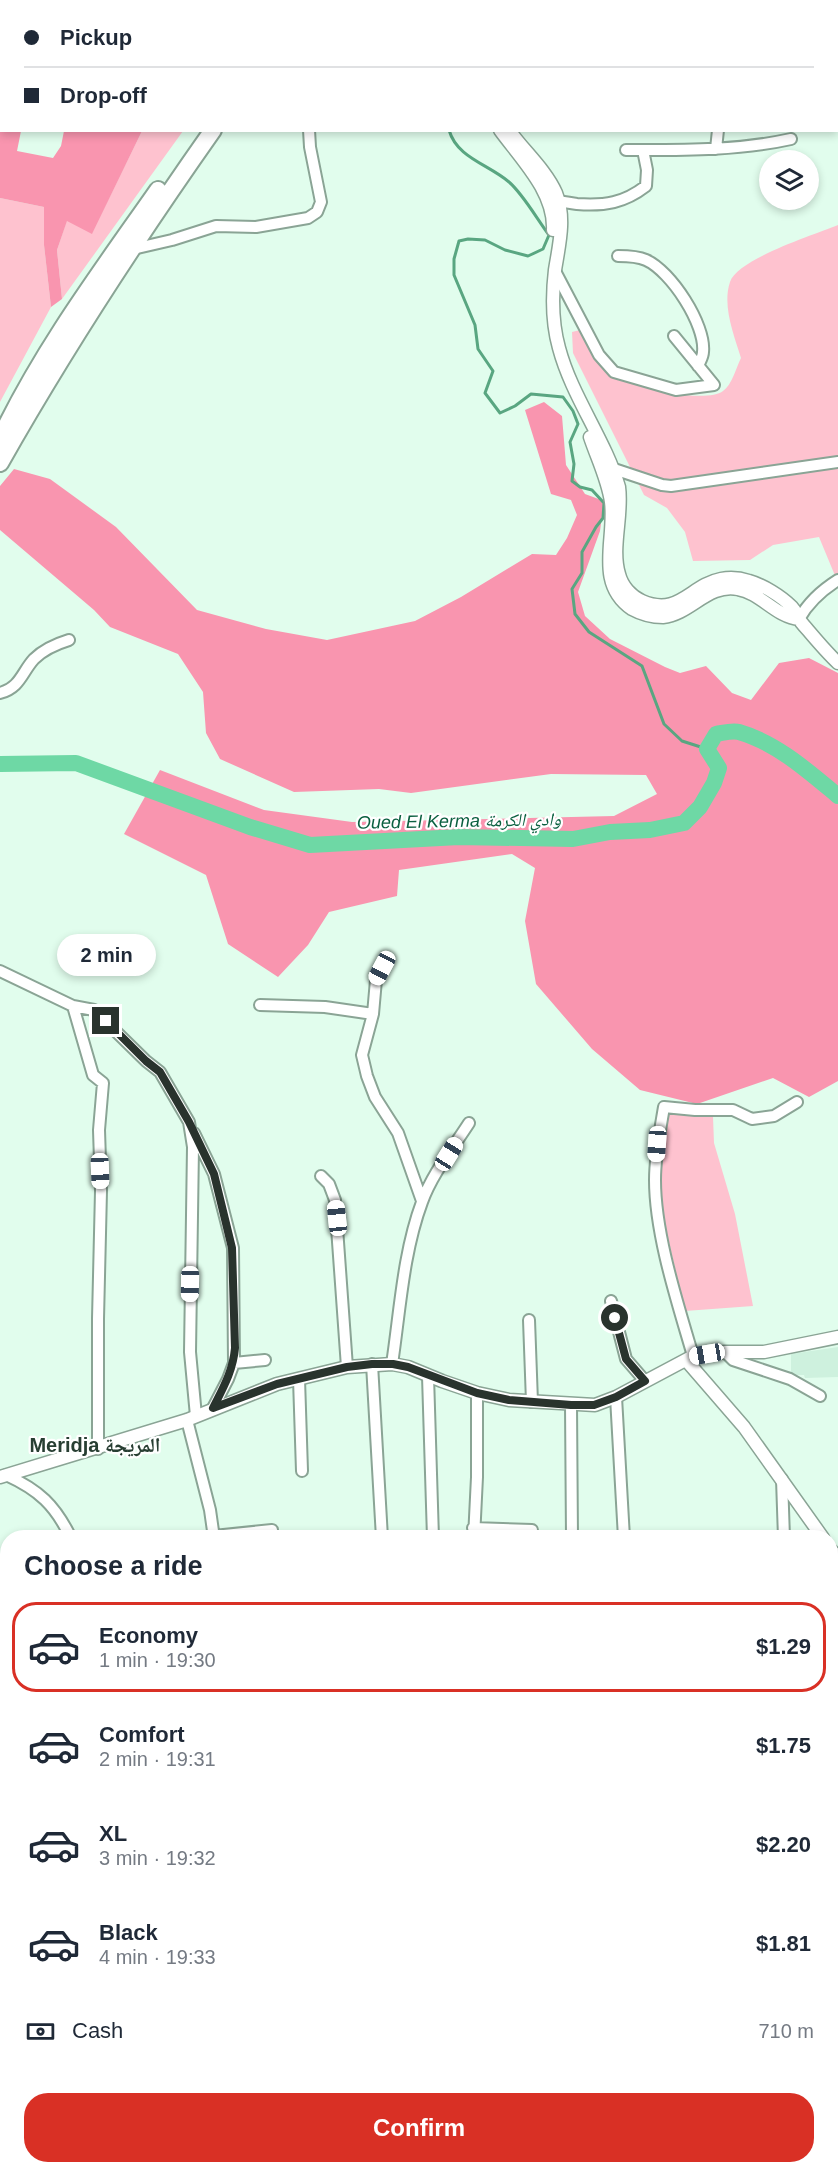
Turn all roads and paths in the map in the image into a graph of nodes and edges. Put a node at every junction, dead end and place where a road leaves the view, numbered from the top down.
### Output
1 (198, 132) edge
2 (212, 132) edge
3 (309, 132) edge
4 (501, 132) edge
5 (511, 132) edge
6 (718, 132) edge
7 (791, 139) dead end
8 (716, 149) junction
9 (626, 150) dead end
10 (643, 150) junction
11 (553, 201) junction
12 (132, 249) junction
13 (618, 256) dead end
14 (555, 272) junction
15 (674, 336) dead end
16 (698, 366) junction
17 (0, 439) edge
18 (838, 462) edge
19 (0, 464) edge
20 (606, 466) junction
21 (838, 580) edge
22 (799, 619) junction
23 (69, 640) dead end
24 (838, 663) edge
25 (0, 693) edge
26 (382, 968) dead end
27 (0, 970) edge
28 (260, 1005) dead end
29 (73, 1006) junction
30 (373, 1014) junction
31 (797, 1102) dead end
32 (189, 1122) junction
33 (469, 1123) dead end
34 (321, 1176) dead end
35 (422, 1201) junction
36 (611, 1301) dead end
37 (529, 1320) dead end
38 (838, 1337) edge
39 (725, 1352) junction
40 (689, 1358) junction
41 (264, 1360) dead end
42 (234, 1363) junction
43 (372, 1364) junction
44 (393, 1364) junction
45 (347, 1367) junction
46 (428, 1376) junction
47 (299, 1379) junction
48 (645, 1381) junction
49 (477, 1393) junction
50 (820, 1396) dead end
51 (616, 1397) junction
52 (532, 1402) junction
53 (571, 1405) junction
54 (213, 1408) junction
55 (191, 1418) junction
56 (98, 1449) junction
57 (302, 1471) dead end
58 (3, 1476) edge
59 (782, 1479) junction
60 (66, 1530) edge
61 (213, 1530) edge
62 (382, 1530) edge
63 (433, 1530) edge
64 (474, 1530) edge
65 (572, 1530) edge
66 (624, 1530) edge
67 (784, 1530) edge
68 (817, 1530) edge

1 - 17 highway
2 - 12 highway
3 - 12 street
4 - 11 street
5 - 11 street
6 - 8 street
7 - 8 street
8 - 10 street
9 - 10 street
10 - 11 street
11 - 14 street
11 - 20 street
12 - 19 highway
13 - 16 street
14 - 16 street
14 - 20 street
15 - 16 street
18 - 20 street
20 - 22 street
21 - 22 street
22 - 24 street
23 - 25 street
26 - 30 street
27 - 29 street
28 - 30 street
29 - 32 street
29 - 56 street
30 - 35 street
31 - 40 street
32 - 42 street
32 - 55 street
33 - 35 street
34 - 45 street
35 - 44 street
36 - 48 street
37 - 52 street
38 - 39 street
39 - 40 street
39 - 50 street
40 - 48 street
40 - 59 street
41 - 42 street
42 - 54 street
43 - 44 street
43 - 45 street
43 - 62 street
44 - 46 street
45 - 47 street
46 - 49 street
46 - 63 street
47 - 54 street
47 - 57 street
48 - 51 street
49 - 52 street
49 - 64 street
51 - 53 street
51 - 66 street
52 - 53 street
53 - 65 street
54 - 55 street
55 - 56 street
55 - 61 street
56 - 58 street
58 - 60 street
59 - 67 street
59 - 68 street

